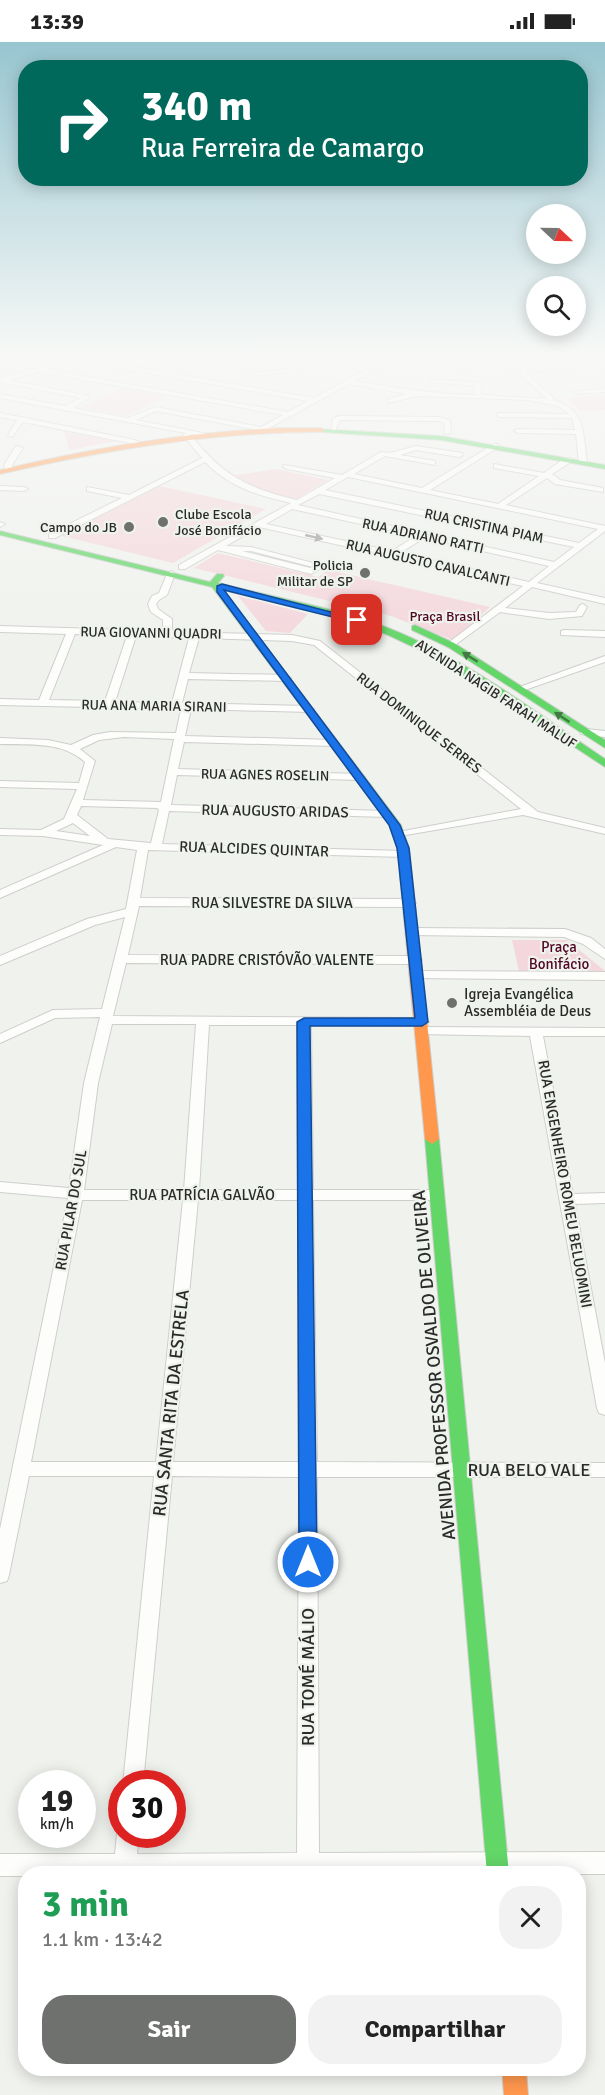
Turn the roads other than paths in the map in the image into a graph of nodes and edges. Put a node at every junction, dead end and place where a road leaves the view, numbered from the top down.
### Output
1 (15, 454) edge
2 (82, 454) edge
3 (205, 454) edge
4 (392, 454) edge
5 (452, 454) edge
6 (482, 454) edge
7 (535, 454) edge
8 (582, 454) edge
9 (387, 455) junction
10 (459, 455) dead end
11 (208, 459) junction
12 (568, 460) junction
13 (583, 463) junction
14 (432, 464) dead end
15 (496, 466) dead end
16 (287, 467) dead end
17 (605, 467) edge
18 (5, 471) edge
19 (344, 476) junction
20 (546, 476) junction
21 (0, 489) edge
22 (24, 489) dead end
23 (90, 489) dead end
24 (600, 490) dead end
25 (317, 491) junction
26 (423, 491) junction
27 (129, 497) junction
28 (474, 501) junction
29 (293, 504) junction
30 (500, 506) junction
31 (466, 507) dead end
32 (428, 514) junction
33 (419, 520) dead end
34 (257, 524) junction
35 (411, 525) dead end
36 (0, 526) edge
37 (604, 528) edge
38 (402, 531) junction
39 (444, 532) dead end
40 (52, 536) junction
41 (423, 536) junction
42 (436, 538) junction
43 (580, 546) junction
44 (220, 548) junction
45 (393, 555) junction
46 (557, 565) junction
47 (172, 571) junction
48 (220, 583) junction
49 (529, 586) junction
50 (602, 601) edge
51 (583, 607) dead end
52 (499, 609) junction
53 (0, 629) edge
54 (72, 631) junction
55 (133, 632) junction
56 (168, 633) junction
57 (564, 633) dead end
58 (195, 634) junction
59 (605, 634) edge
60 (254, 636) junction
61 (302, 639) joint
62 (451, 645) junction
63 (605, 659) edge
64 (184, 676) junction
65 (286, 678) junction
66 (490, 688) junction
67 (519, 689) junction
68 (0, 702) edge
69 (43, 703) junction
70 (110, 705) junction
71 (182, 706) junction
72 (309, 710) junction
73 (585, 732) junction
74 (605, 734) edge
75 (179, 737) junction
76 (0, 741) edge
77 (334, 743) junction
78 (605, 745) edge
79 (72, 748) junction
80 (605, 764) edge
81 (171, 772) junction
82 (360, 777) junction
83 (0, 784) edge
84 (84, 786) junction
85 (77, 803) junction
86 (163, 807) junction
87 (532, 813) junction
88 (387, 814) junction
89 (71, 816) junction
90 (605, 831) edge
91 (0, 832) edge
92 (47, 834) junction
93 (398, 835) junction
94 (109, 843) junction
95 (150, 847) junction
96 (404, 854) junction
97 (0, 894) edge
98 (410, 903) junction
99 (133, 907) junction
100 (413, 932) junction
101 (605, 955) edge
102 (119, 959) junction
103 (416, 960) junction
104 (0, 961) edge
105 (417, 975) junction
106 (605, 976) edge
107 (108, 1016) junction
108 (203, 1021) junction
109 (304, 1022) junction
110 (422, 1027) junction
111 (536, 1032) junction
112 (605, 1032) edge
113 (0, 1039) edge
114 (0, 1187) edge
115 (76, 1194) junction
116 (191, 1195) junction
117 (306, 1195) junction
118 (436, 1195) junction
119 (605, 1198) edge
120 (568, 1199) junction
121 (605, 1408) edge
122 (21, 1469) junction
123 (164, 1469) junction
124 (308, 1470) junction
125 (462, 1470) junction
126 (605, 1470) edge
127 (0, 1575) edge
128 (134, 1770) edge
129 (127, 1848) edge
130 (605, 1863) edge
131 (125, 1864) junction
132 (308, 1864) junction
133 (0, 1865) edge
134 (384, 1866) edge
135 (498, 1866) edge
136 (552, 1866) edge
137 (515, 2076) edge
138 (516, 2095) edge

1 - 18 street
2 - 18 street
3 - 11 street, RUA ADRIANO RATTI
4 - 9 street
5 - 10 street
6 - 26 street
7 - 12 street
8 - 13 street
9 - 14 street
9 - 19 street
11 - 27 street
11 - 29 street, RUA ADRIANO RATTI
12 - 13 street
12 - 20 street
13 - 17 street
15 - 20 street
16 - 19 street
19 - 25 street
19 - 26 street
20 - 24 street
20 - 30 street
21 - 22 street
23 - 27 street
25 - 29 street
25 - 32 street, RUA CRISTINA PIAM
26 - 28 street
27 - 40 street
28 - 30 street
28 - 31 street
29 - 34 street
29 - 38 street, RUA ADRIANO RATTI
30 - 37 street
32 - 33 street
32 - 43 street, RUA CRISTINA PIAM
34 - 44 street
34 -> 45 street, RUA AUGUSTO CAVALCANTI
35 - 38 street
36 - 40 street, AVENIDA NAGIB FARAH MALUF
36 - 47 street, AVENIDA NAGIB FARAH MALUF
37 - 43 street
38 - 41 street, RUA ADRIANO RATTI
39 - 42 street
40 - 47 street, AVENIDA NAGIB FARAH MALUF
41 - 42 street, RUA ADRIANO RATTI
41 - 45 street
42 - 46 street, RUA ADRIANO RATTI
43 - 46 street
44 - 44 street
44 - 47 street
45 - 49 street, RUA AUGUSTO CAVALCANTI
46 - 49 street
47 - 48 street, AVENIDA NAGIB FARAH MALUF
47 - 56 street
48 - 60 street, AVENIDA PROFESSOR OSVALDO DE OLIVEIRA
48 - 62 street, AVENIDA NAGIB FARAH MALUF
48 - 66 street, AVENIDA NAGIB FARAH MALUF
49 - 50 street, RUA AUGUSTO CAVALCANTI
49 - 52 street
51 - 52 street
52 - 62 street
53 - 54 street, RUA GIOVANNI QUADRI
54 - 55 street, RUA GIOVANNI QUADRI
54 - 69 street
55 - 56 street, RUA GIOVANNI QUADRI
55 - 70 street
56 - 58 street, RUA GIOVANNI QUADRI
57 - 59 street
58 - 60 street, RUA GIOVANNI QUADRI
58 - 64 street, RUA PILAR DO SUL
60 - 61 street, RUA GIOVANNI QUADRI
60 - 65 street, AVENIDA PROFESSOR OSVALDO DE OLIVEIRA
61 - 87 street, RUA DOMINIQUE SERRES
67 -> 62 street, AVENIDA NAGIB FARAH MALUF
63 - 67 street
64 - 65 street
64 - 71 street, RUA PILAR DO SUL
65 - 72 street, AVENIDA PROFESSOR OSVALDO DE OLIVEIRA
66 - 67 street
66 - 80 street, AVENIDA NAGIB FARAH MALUF
73 -> 67 street, AVENIDA NAGIB FARAH MALUF
68 - 69 street, RUA ANA MARIA SIRANI
69 - 70 street, RUA ANA MARIA SIRANI
70 - 71 street, RUA ANA MARIA SIRANI
71 - 72 street, RUA ANA MARIA SIRANI
71 - 75 street, RUA PILAR DO SUL
72 - 77 street, AVENIDA PROFESSOR OSVALDO DE OLIVEIRA
73 - 74 street
73 - 78 street, AVENIDA NAGIB FARAH MALUF
75 - 77 street
75 - 79 street
75 - 81 street, RUA PILAR DO SUL
76 - 79 street
77 - 82 street, AVENIDA PROFESSOR OSVALDO DE OLIVEIRA
79 - 84 street
81 - 82 street, RUA AGNES ROSELIN
81 - 86 street, RUA PILAR DO SUL
82 - 88 street, AVENIDA PROFESSOR OSVALDO DE OLIVEIRA
83 - 84 street
84 - 85 street
85 - 86 street, RUA AUGUSTO ARIDAS
85 - 89 street
86 - 88 street, RUA AUGUSTO ARIDAS
86 - 95 street, RUA PILAR DO SUL
87 - 90 street
87 - 93 street
88 - 93 street, AVENIDA PROFESSOR OSVALDO DE OLIVEIRA
89 - 92 street
89 - 94 street
91 - 92 street, RUA ALCIDES QUINTAR
92 - 94 street, RUA ALCIDES QUINTAR
93 - 96 street, AVENIDA PROFESSOR OSVALDO DE OLIVEIRA
94 - 95 street, RUA ALCIDES QUINTAR
94 - 97 street
95 - 96 street, RUA ALCIDES QUINTAR
95 - 99 street, RUA PILAR DO SUL
96 - 98 street, AVENIDA PROFESSOR OSVALDO DE OLIVEIRA
98 - 99 street, RUA SILVESTRE DA SILVA
98 - 100 street, AVENIDA PROFESSOR OSVALDO DE OLIVEIRA
99 - 102 street, RUA PILAR DO SUL
99 - 104 street, RUA SILVESTRE DA SILVA
100 - 101 street
100 - 103 street, AVENIDA PROFESSOR OSVALDO DE OLIVEIRA
102 - 103 street, RUA PADRE CRISTÓVÃO VALENTE
102 - 107 street, RUA PILAR DO SUL
103 - 105 street, AVENIDA PROFESSOR OSVALDO DE OLIVEIRA
105 - 106 street
105 - 110 street, AVENIDA PROFESSOR OSVALDO DE OLIVEIRA
107 - 108 street
107 - 113 street
107 - 115 street, RUA PILAR DO SUL
108 - 109 street
108 - 116 street, RUA SANTA RITA DA ESTRELA
109 - 110 street
109 - 117 street, RUA TOMÉ MÁLIO
110 - 111 street
110 - 118 street, AVENIDA PROFESSOR OSVALDO DE OLIVEIRA
111 - 112 street
111 - 120 street, RUA ENGENHEIRO ROMEU BELUOMINI
114 - 115 street, RUA PATRÍCIA GALVÃO
115 - 116 street, RUA PATRÍCIA GALVÃO
115 - 122 street, RUA PILAR DO SUL
116 - 117 street, RUA PATRÍCIA GALVÃO
116 - 123 street, RUA SANTA RITA DA ESTRELA
117 - 118 street, RUA PATRÍCIA GALVÃO
117 - 124 street, RUA TOMÉ MÁLIO
118 - 125 street, AVENIDA PROFESSOR OSVALDO DE OLIVEIRA
119 - 120 street
120 - 121 street, RUA ENGENHEIRO ROMEU BELUOMINI
122 - 123 street, RUA BELO VALE
122 - 127 street, RUA PILAR DO SUL
123 - 124 street, RUA BELO VALE
123 - 128 street, RUA SANTA RITA DA ESTRELA
124 - 125 street, RUA BELO VALE
124 - 132 street, RUA TOMÉ MÁLIO
125 - 126 street, RUA BELO VALE
125 - 135 street, AVENIDA PROFESSOR OSVALDO DE OLIVEIRA
129 - 131 street
130 - 136 street
131 - 132 street
131 - 133 street
132 - 134 street
137 - 138 street

